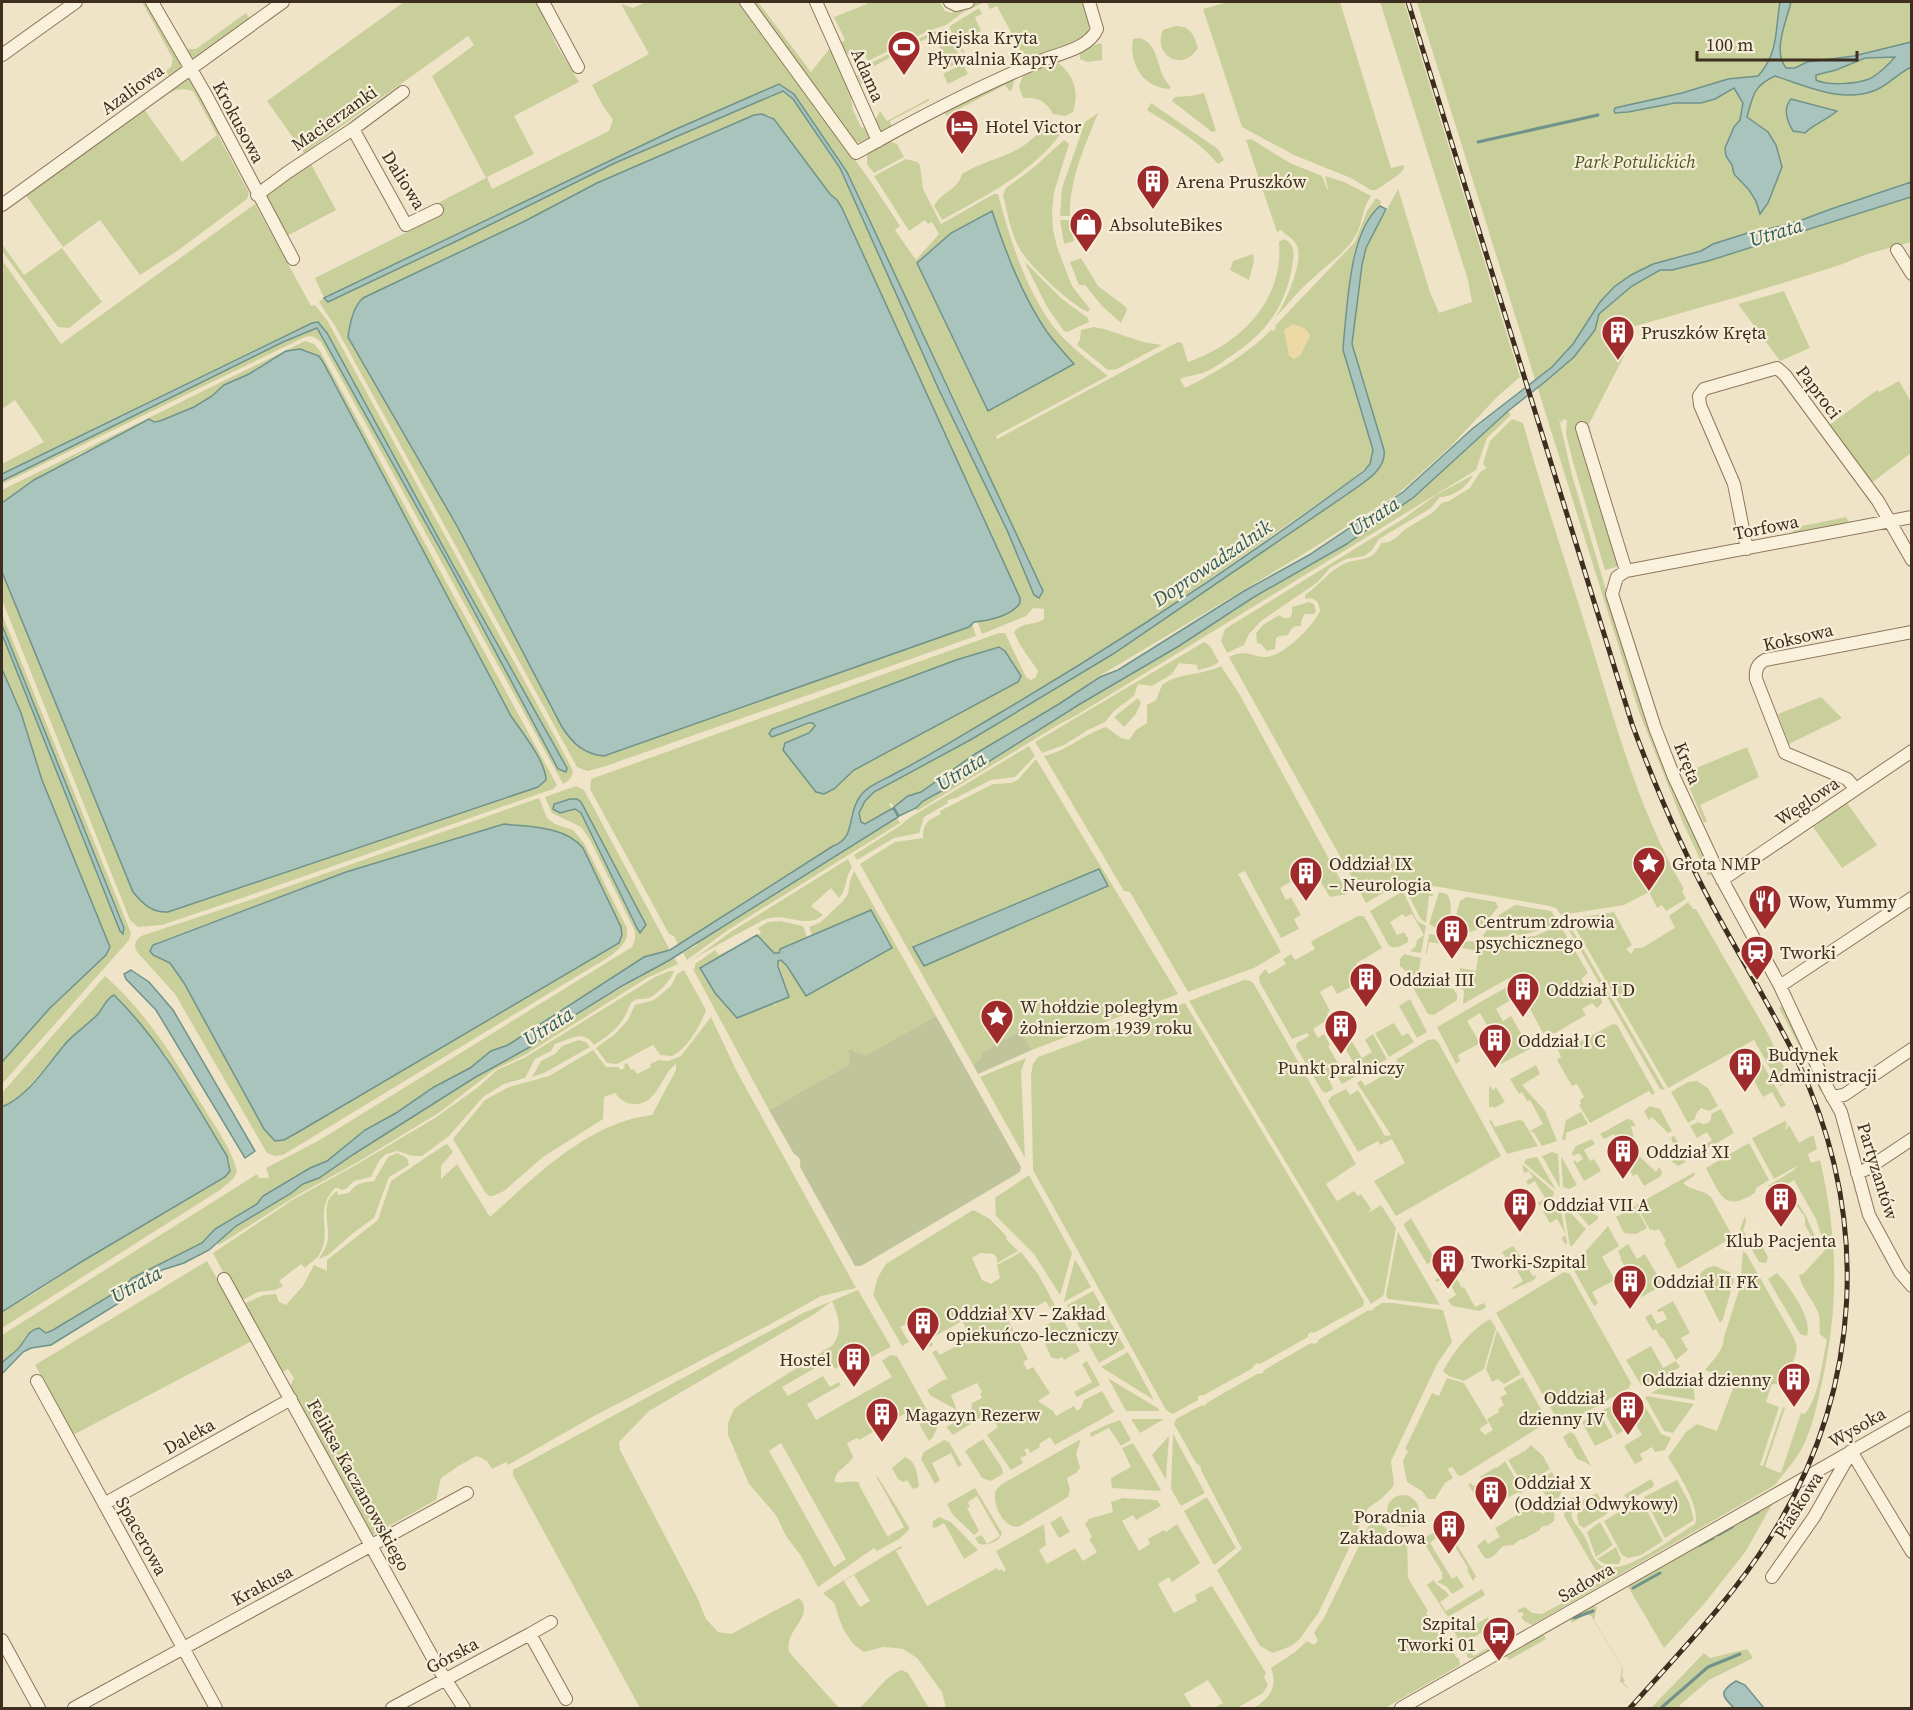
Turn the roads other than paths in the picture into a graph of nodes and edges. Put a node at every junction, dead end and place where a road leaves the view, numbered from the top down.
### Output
1 (76, 2) edge
2 (152, 2) edge
3 (283, 2) edge
4 (543, 2) edge
5 (746, 2) edge
6 (816, 2) edge
7 (968, 2) edge
8 (1089, 2) edge
9 (952, 3) edge
10 (2, 55) edge
11 (578, 67) dead end
12 (190, 69) junction
13 (403, 92) dead end
14 (353, 129) junction
15 (878, 141) junction
16 (257, 195) junction
17 (2, 205) edge
18 (437, 210) dead end
19 (1897, 250) dead end
20 (293, 259) dead end
21 (1911, 274) edge
22 (1582, 428) dead end
23 (1911, 517) edge
24 (1890, 522) junction
25 (1747, 549) junction
26 (1911, 560) edge
27 (1626, 571) junction
28 (1911, 632) edge
29 (1911, 751) edge
30 (1856, 789) junction
31 (1722, 880) junction
32 (1911, 898) edge
33 (1780, 986) junction
34 (1911, 1049) edge
35 (1832, 1097) junction
36 (1911, 1139) edge
37 (1857, 1173) junction
38 (224, 1279) dead end
39 (1911, 1286) edge
40 (37, 1381) dead end
41 (291, 1399) junction
42 (1911, 1417) edge
43 (1851, 1451) junction
44 (1790, 1486) joint
45 (467, 1493) dead end
46 (104, 1504) junction
47 (372, 1546) junction
48 (1911, 1552) edge
49 (1772, 1577) dead end
50 (551, 1622) dead end
51 (530, 1634) junction
52 (2, 1640) edge
53 (183, 1648) junction
54 (445, 1678) junction
55 (566, 1699) dead end
56 (39, 1708) edge
57 (74, 1708) edge
58 (216, 1708) edge
59 (392, 1708) edge
60 (464, 1708) edge
61 (1401, 1708) edge

1 - 10 street
2 - 12 street, Krokusowa
3 - 12 street, Azaliowa
4 - 11 street
5 - 15 street
6 - 15 street, Adama
7 - 9 street
8 - 15 street
12 - 16 street, Krokusowa
12 - 17 street, Azaliowa
13 - 14 street, Macierzanki
14 - 16 street, Macierzanki
14 - 18 street, Daliowa
16 - 20 street, Krokusowa
19 - 21 street
22 - 27 street
23 - 24 street, Torfowa
24 - 25 street, Torfowa
24 - 25 street, Paproci
24 - 26 street
25 - 27 street, Torfowa
27 - 31 street, Kręta
28 - 30 street, Koksowa
29 - 30 street, Węglowa
30 - 31 street, Węglowa
31 - 33 street, Kręta
32 - 33 street
33 - 35 street, Kręta
34 - 35 street
35 - 37 street, Partyzantów
36 - 37 street
37 - 39 street, Partyzantów
38 - 41 street, Feliksa Kaczanowskiego
40 - 46 street, Spacerowa
41 - 46 street, Daleka
41 - 47 street, Feliksa Kaczanowskiego
42 - 43 street, Wysoka
43 - 44 street, Wysoka
43 - 48 street
43 - 49 street, Piaskowa
44 - 61 street, Sadowa
45 - 47 street, Krakusa
46 - 53 street, Spacerowa
47 - 53 street, Krakusa
47 - 54 street, Feliksa Kaczanowskiego
50 - 51 street, Górska
51 - 54 street, Górska
51 - 55 street
52 - 56 street
53 - 57 street, Krakusa
53 - 58 street, Spacerowa
54 - 59 street, Górska
54 - 60 street, Feliksa Kaczanowskiego

